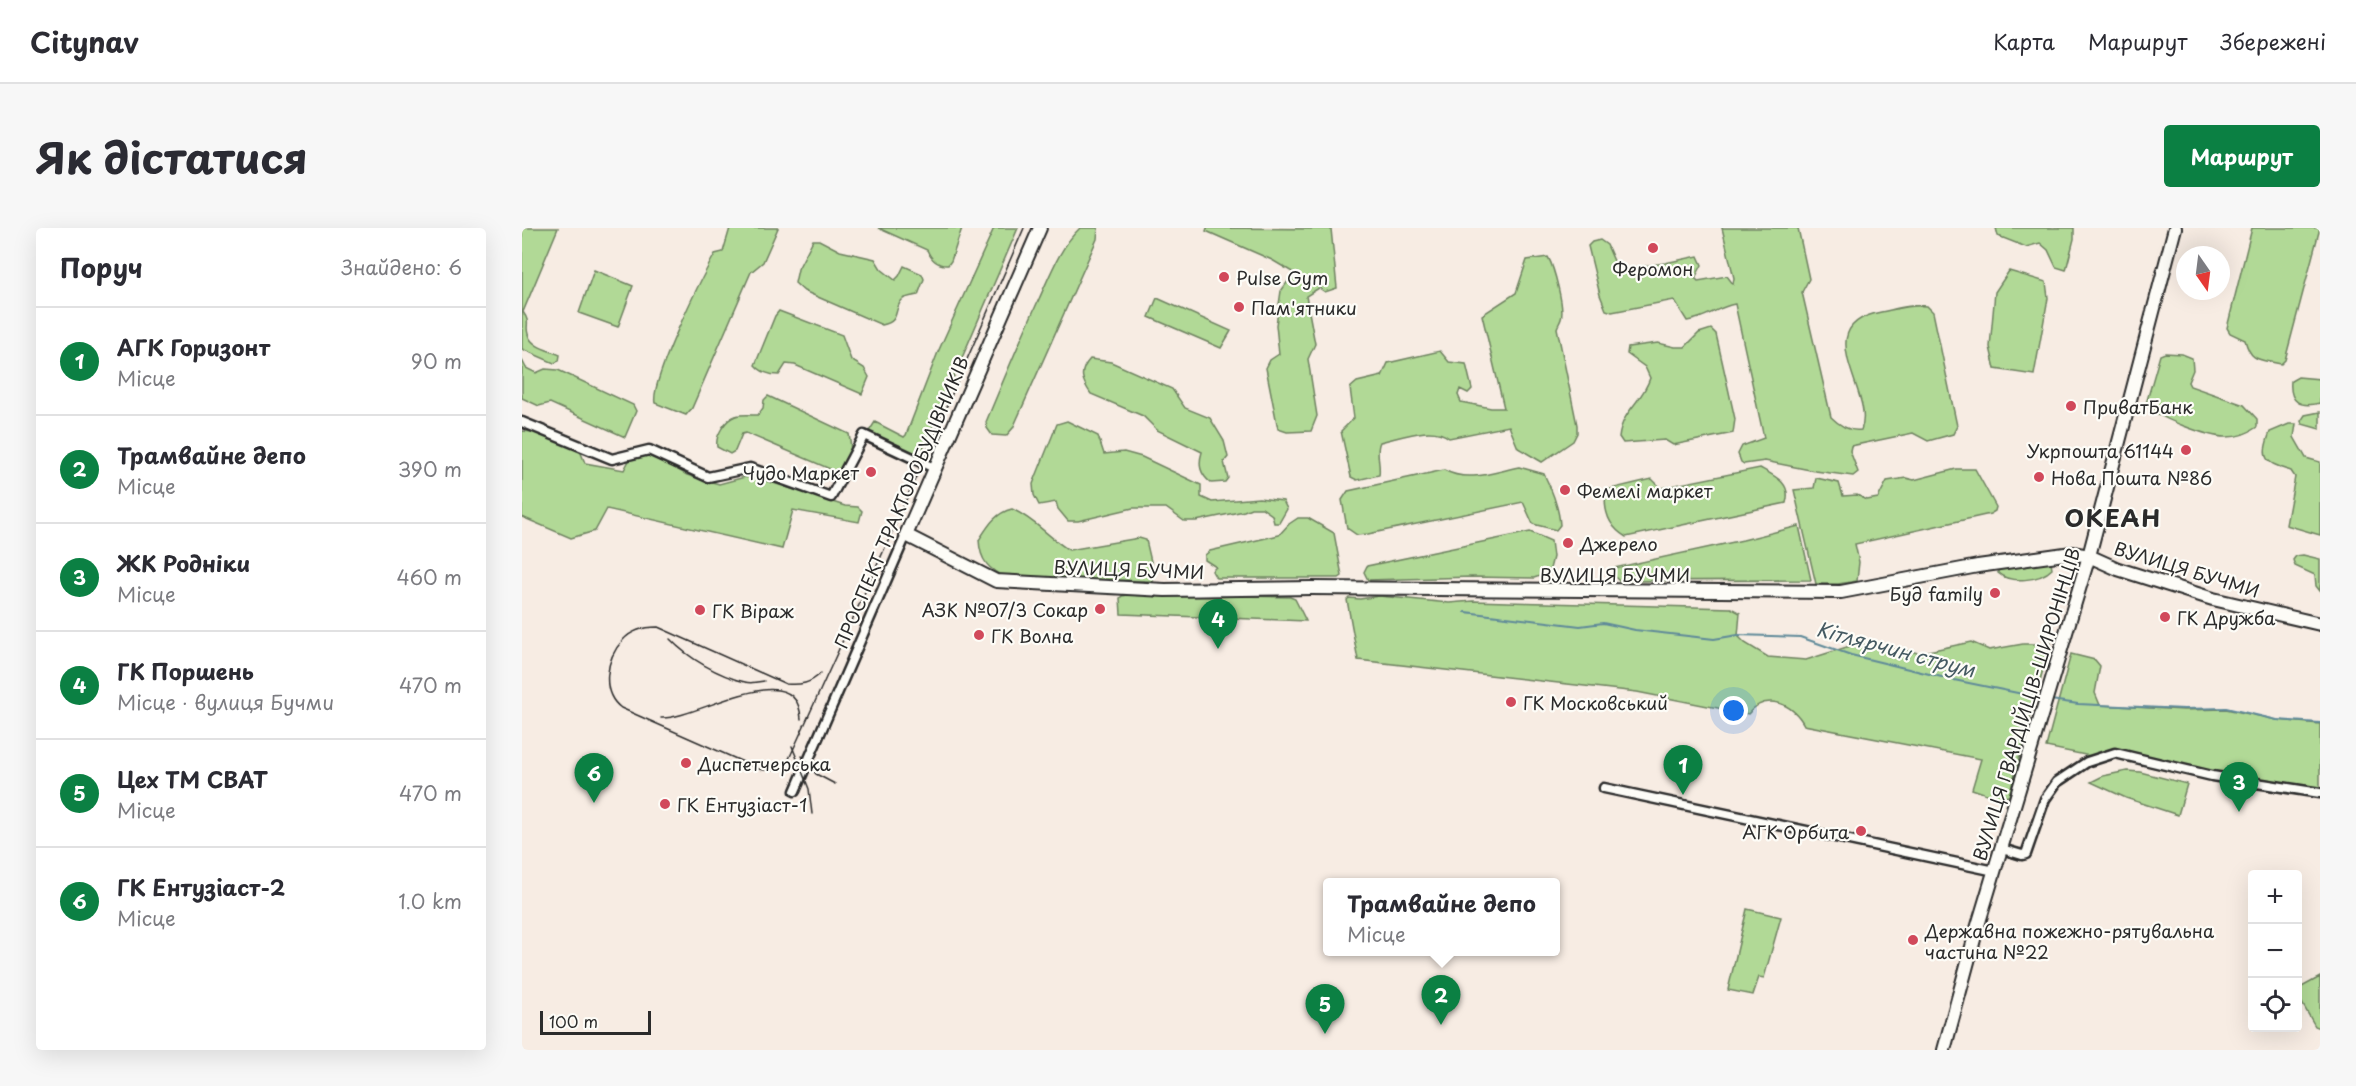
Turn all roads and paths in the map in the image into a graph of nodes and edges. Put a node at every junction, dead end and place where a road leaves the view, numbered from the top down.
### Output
1 (1040, 228) edge
2 (2175, 228) edge
3 (522, 422) edge
4 (934, 468) junction
5 (906, 535) junction
6 (2089, 556) junction
7 (2320, 624) edge
8 (1604, 788) dead end
9 (795, 791) dead end
10 (2320, 793) edge
11 (2002, 849) junction
12 (1995, 871) junction
13 (1944, 1050) edge

1 - 4 street, ПРОСПЕКТ ТРАКТОРОБУДІВНИКІВ
2 - 6 street, ВУЛИЦЯ ГВАРДІЙЦІВ-ШИРОНІНЦІВ
3 - 4 street
4 - 5 street, ПРОСПЕКТ ТРАКТОРОБУДІВНИКІВ
5 - 6 street, ВУЛИЦЯ БУЧМИ
5 - 9 street, ПРОСПЕКТ ТРАКТОРОБУДІВНИКІВ
6 - 7 street, ВУЛИЦЯ БУЧМИ
6 - 11 street, ВУЛИЦЯ ГВАРДІЙЦІВ-ШИРОНІНЦІВ
8 - 12 street
10 - 11 street
11 - 12 street, ВУЛИЦЯ ГВАРДІЙЦІВ-ШИРОНІНЦІВ
12 - 13 street, ВУЛИЦЯ ГВАРДІЙЦІВ-ШИРОНІНЦІВ

